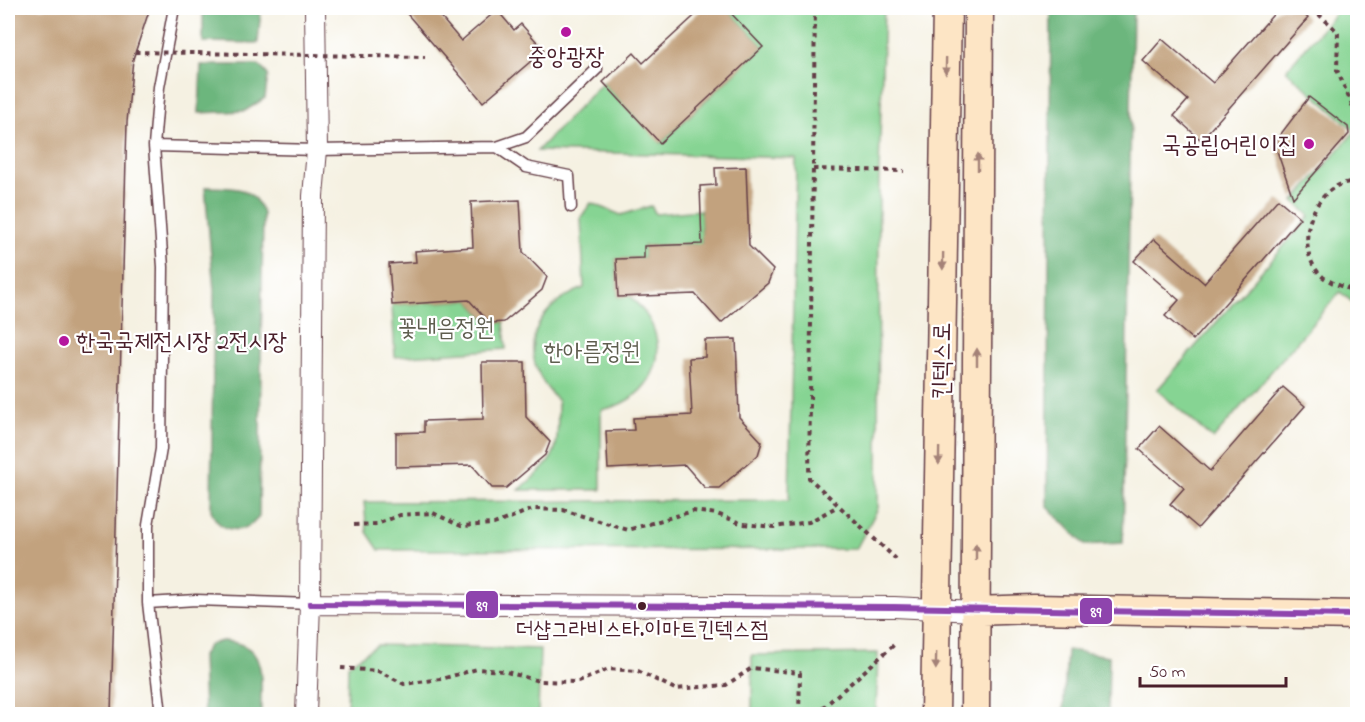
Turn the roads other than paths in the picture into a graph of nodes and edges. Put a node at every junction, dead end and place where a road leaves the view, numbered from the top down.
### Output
1 (174, 8) edge
2 (315, 8) edge
3 (947, 8) edge
4 (979, 8) edge
5 (597, 69) dead end
6 (154, 146) junction
7 (497, 147) junction
8 (317, 150) junction
9 (571, 207) dead end
10 (148, 603) junction
11 (310, 604) junction
12 (936, 608) junction
13 (975, 610) junction
14 (1358, 615) edge
15 (161, 714) edge
16 (306, 714) edge
17 (935, 714) edge
18 (975, 714) edge

1 - 6 lane
2 - 8 street
3 -> 12 main road, 킨텍스로
13 -> 4 main road, 킨텍스로
5 - 7 lane
6 - 8 lane
6 - 10 lane
7 - 8 lane
7 - 9 lane
8 - 11 street
10 - 11 lane
10 - 15 lane
11 - 12 street
11 - 16 street
12 - 13 street
12 -> 17 main road, 킨텍스로
13 - 14 main road
13 - 18 main road, 킨텍스로

